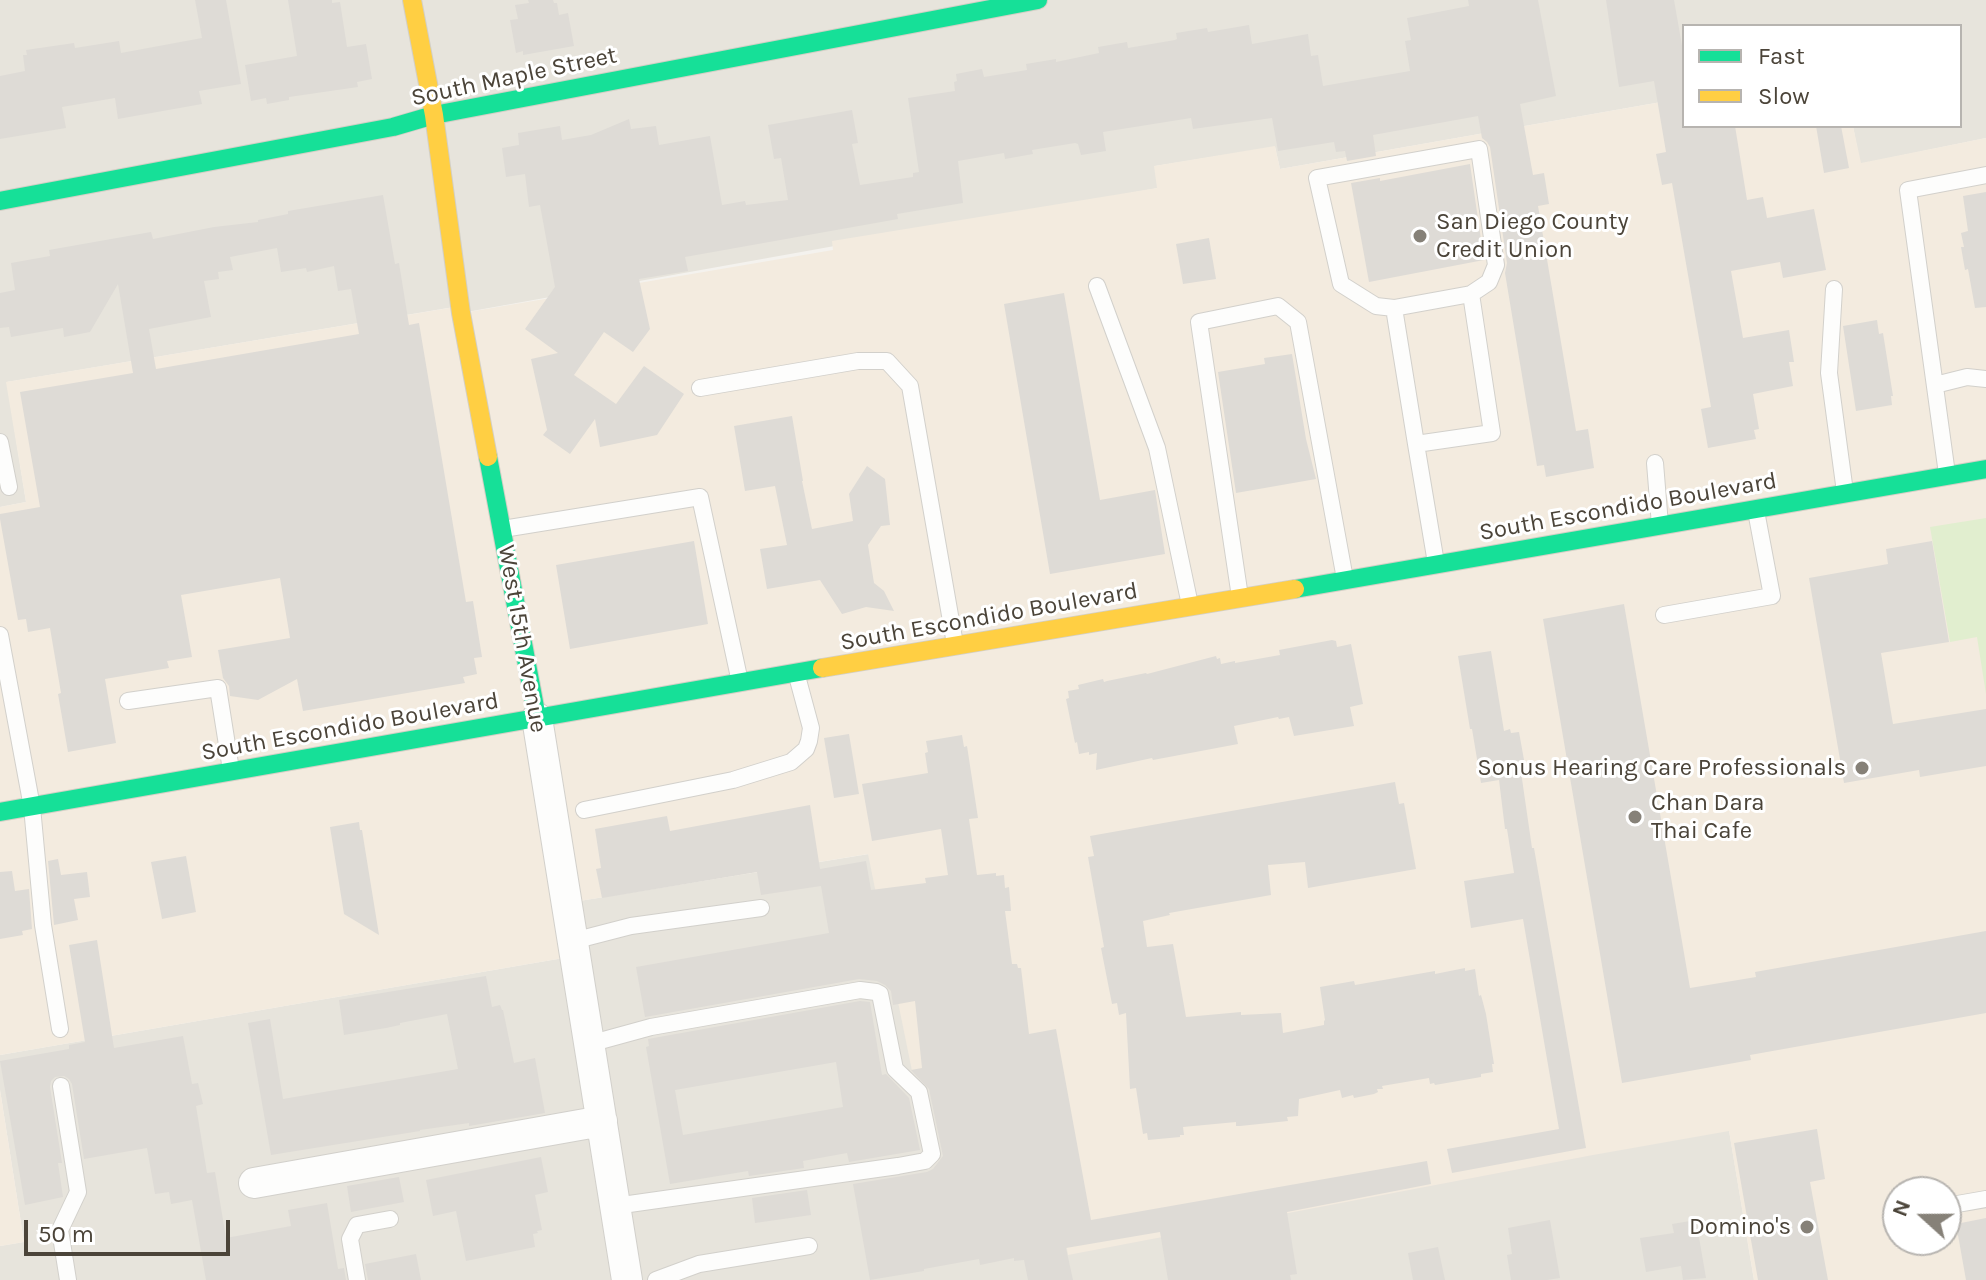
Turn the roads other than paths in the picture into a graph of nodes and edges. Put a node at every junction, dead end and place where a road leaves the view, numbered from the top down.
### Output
1 (412, 0) edge
2 (1038, 0) edge
3 (434, 115) junction
4 (1986, 175) edge
5 (0, 201) edge
6 (1097, 286) dead end
7 (1834, 289) dead end
8 (1471, 294) junction
9 (1394, 308) junction
10 (1986, 379) edge
11 (1935, 385) junction
12 (700, 388) dead end
13 (0, 442) edge
14 (1416, 444) junction
15 (1655, 463) dead end
16 (1986, 469) edge
17 (1948, 476) junction
18 (9, 487) dead end
19 (1846, 494) junction
20 (1756, 509) junction
21 (1660, 526) junction
22 (502, 530) junction
23 (1436, 565) junction
24 (1345, 581) junction
25 (1240, 598) junction
26 (1191, 607) junction
27 (1664, 615) dead end
28 (0, 635) edge
29 (955, 645) junction
30 (797, 674) junction
31 (741, 684) junction
32 (128, 701) dead end
33 (537, 718) junction
34 (231, 772) junction
35 (32, 807) junction
36 (584, 810) dead end
37 (0, 812) edge
38 (761, 908) dead end
39 (573, 941) junction
40 (60, 1029) dead end
41 (589, 1044) junction
42 (61, 1086) dead end
43 (602, 1121) junction
44 (254, 1183) dead end
45 (1986, 1199) edge
46 (1962, 1203) edge
47 (615, 1206) junction
48 (390, 1219) dead end
49 (809, 1246) dead end
50 (68, 1280) edge
51 (357, 1280) edge
52 (627, 1280) edge
53 (656, 1280) edge

1 - 3 main road, West 15th Avenue
2 - 3 main road, South Maple Street
3 - 5 main road, South Maple Street
3 - 22 main road, West 15th Avenue
4 - 11 lane
6 - 26 lane
7 - 19 lane
8 - 9 lane
8 - 9 lane
8 - 14 lane
9 - 14 lane
10 - 11 lane
11 - 17 lane
12 - 29 lane
13 - 18 lane
14 - 23 lane
15 - 21 lane
16 - 17 main road, South Escondido Boulevard
17 - 19 main road, South Escondido Boulevard
19 - 20 main road, South Escondido Boulevard
20 - 21 main road, South Escondido Boulevard
20 - 27 lane
21 - 23 main road, South Escondido Boulevard
22 - 31 lane
22 - 33 main road, West 15th Avenue
23 - 24 main road, South Escondido Boulevard
24 - 25 main road, South Escondido Boulevard
24 - 25 lane
25 - 26 main road, South Escondido Boulevard
26 - 29 main road, South Escondido Boulevard
28 - 35 lane
29 - 30 main road, South Escondido Boulevard
30 - 31 main road, South Escondido Boulevard
30 - 36 lane
31 - 33 main road, South Escondido Boulevard
32 - 34 lane
33 - 34 main road, South Escondido Boulevard
33 - 39 street, West 15th Avenue
34 - 35 main road, South Escondido Boulevard
35 - 37 main road, South Escondido Boulevard
35 - 40 lane
38 - 39 lane
39 - 41 street, West 15th Avenue
41 - 43 street, West 15th Avenue
41 - 47 lane
42 - 50 lane
43 - 44 street
43 - 47 street, West 15th Avenue
45 - 46 lane
47 - 52 street, West 15th Avenue
48 - 51 lane
49 - 53 lane

